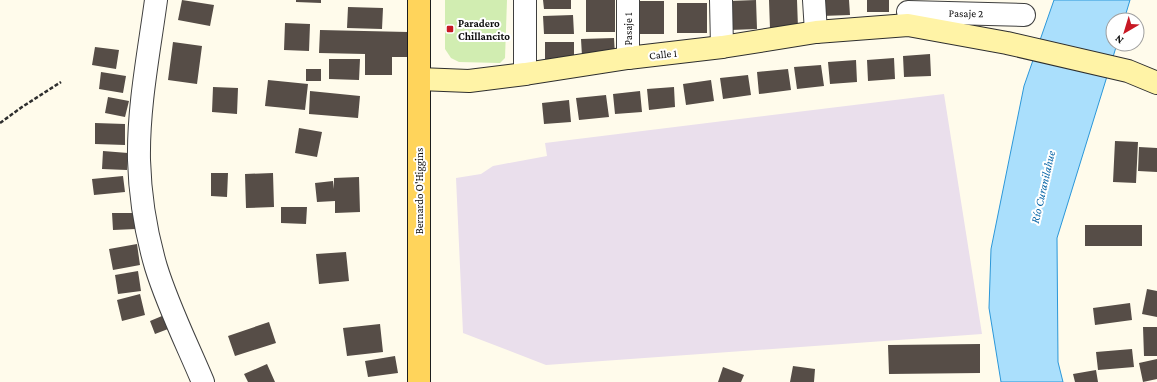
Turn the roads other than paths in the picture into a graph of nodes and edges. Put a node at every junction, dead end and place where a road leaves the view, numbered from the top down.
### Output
1 (156, 0) edge
2 (419, 0) edge
3 (525, 0) edge
4 (628, 0) edge
5 (721, 0) edge
6 (814, 0) edge
7 (908, 12) edge
8 (1024, 14) dead end
9 (816, 32) junction
10 (722, 47) junction
11 (628, 58) junction
12 (525, 74) junction
13 (419, 79) junction
14 (1157, 83) edge
15 (203, 382) edge
16 (419, 382) edge

1 - 15 street
2 - 13 main road, Bernardo O'Higgins
3 - 12 street
4 - 11 street, Pasaje 1
5 - 10 street
6 - 9 street
7 - 8 street, Pasaje 2
7 - 9 street, Calle 1
7 - 14 street, Calle 1
9 - 10 street, Calle 1
10 - 11 street, Calle 1
11 - 12 street, Calle 1
12 - 13 street, Calle 1
13 - 16 main road, Bernardo O'Higgins

